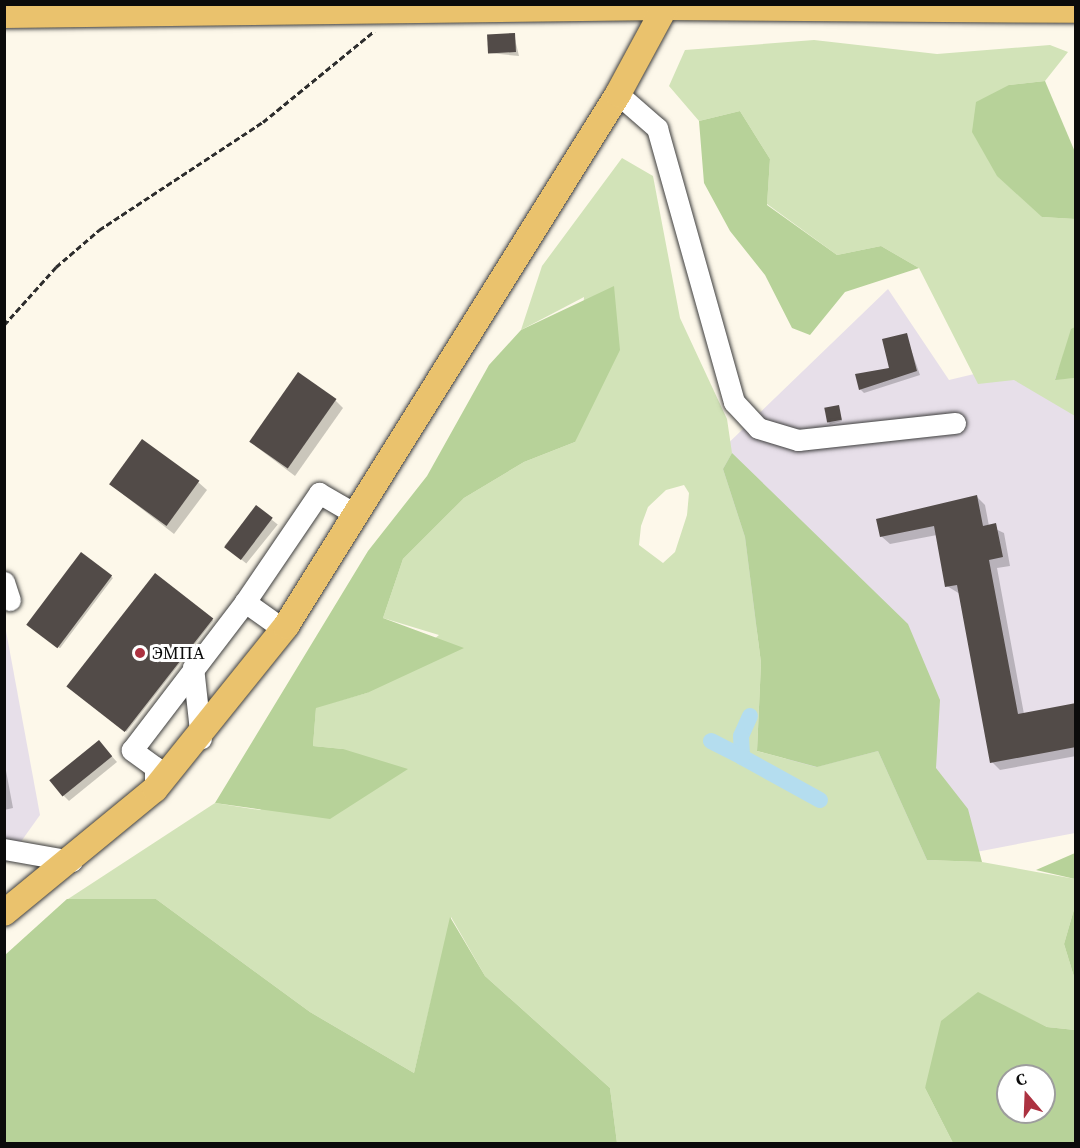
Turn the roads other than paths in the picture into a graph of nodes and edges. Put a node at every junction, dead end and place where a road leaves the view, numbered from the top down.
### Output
1 (987, 7) edge
2 (506, 8) edge
3 (665, 8) junction
4 (1076, 10) edge
5 (4, 15) edge
6 (618, 94) junction
7 (956, 423) dead end
8 (357, 515) junction
9 (245, 602) junction
10 (283, 629) junction
11 (193, 667) junction
12 (201, 739) junction
13 (155, 789) junction
14 (4, 849) edge
15 (72, 861) junction
16 (4, 913) edge

1 - 3 main road
1 - 4 main road
2 - 3 main road
2 - 5 main road
3 - 6 main road
6 - 7 lane
6 - 8 main road
8 - 9 lane
8 - 10 main road
9 - 10 lane
9 - 11 lane
10 - 12 main road
11 - 12 lane
11 - 13 lane
12 - 13 main road
13 - 15 main road
14 - 15 lane
15 - 16 main road

